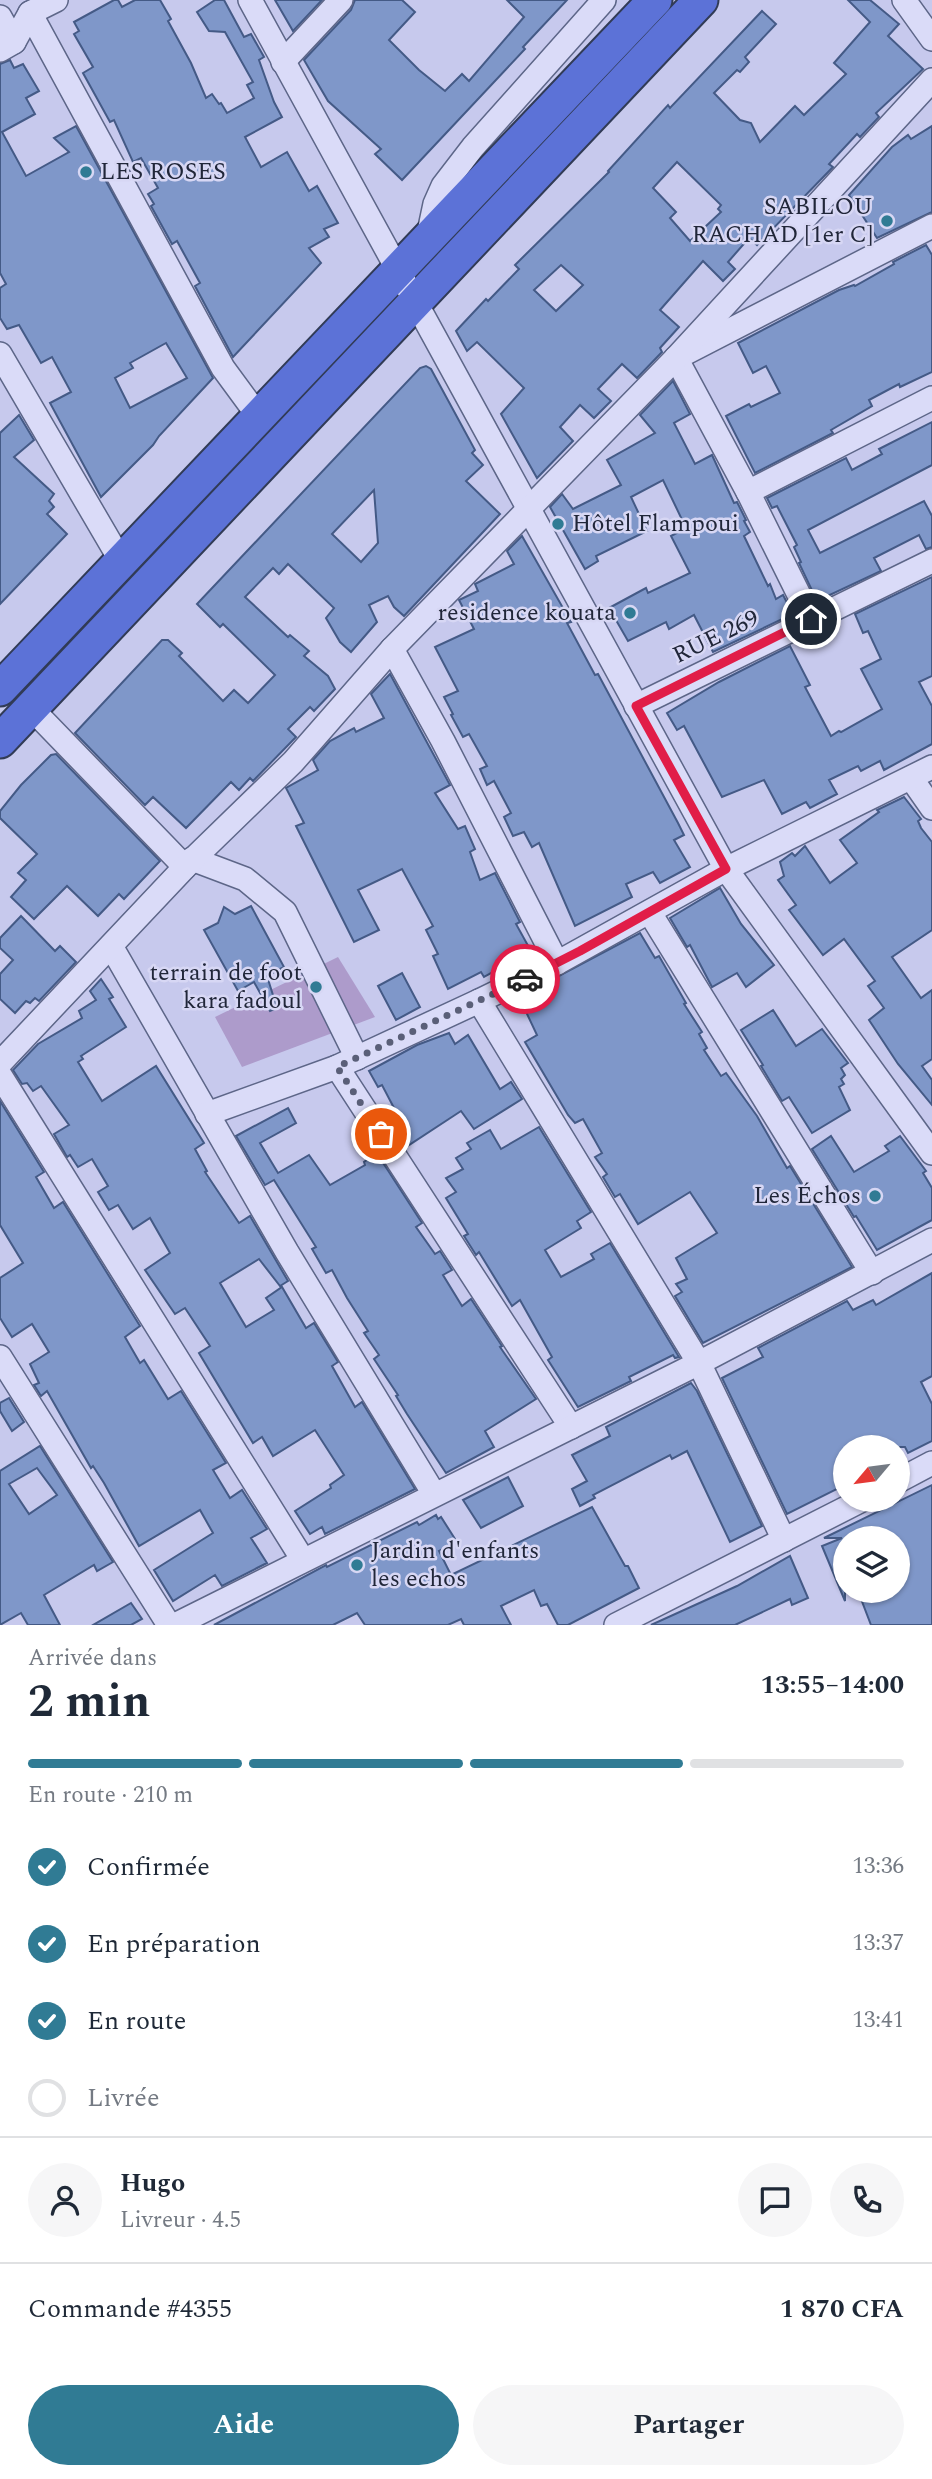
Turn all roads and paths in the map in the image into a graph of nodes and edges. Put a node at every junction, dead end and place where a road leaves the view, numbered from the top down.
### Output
1 (55, 0) edge
2 (250, 0) edge
3 (341, 0) edge
4 (604, 0) edge
5 (655, 0) edge
6 (701, 0) edge
7 (905, 0) edge
8 (30, 13) junction
9 (0, 17) edge
10 (932, 40) edge
11 (7, 46) edge
12 (283, 62) junction
13 (932, 80) edge
14 (932, 226) edge
15 (428, 240) junction
16 (398, 271) junction
17 (414, 301) junction
18 (0, 354) edge
19 (676, 358) junction
20 (932, 398) edge
21 (259, 417) junction
22 (748, 492) junction
23 (529, 510) junction
24 (121, 561) junction
25 (932, 561) edge
26 (811, 619) junction
27 (392, 649) junction
28 (0, 689) edge
29 (636, 706) junction
30 (32, 708) junction
31 (0, 741) edge
32 (932, 766) edge
33 (911, 778) junction
34 (932, 808) edge
35 (189, 863) junction
36 (726, 869) junction
37 (650, 913) junction
38 (111, 946) junction
39 (557, 963) junction
40 (479, 1001) junction
41 (347, 1062) junction
42 (0, 1063) edge
43 (0, 1075) edge
44 (207, 1114) junction
45 (932, 1153) edge
46 (932, 1240) edge
47 (872, 1273) junction
48 (0, 1357) edge
49 (699, 1363) junction
50 (571, 1427) junction
51 (932, 1463) edge
52 (910, 1475) edge
53 (435, 1494) junction
54 (839, 1512) edge
55 (784, 1540) junction
56 (303, 1560) junction
57 (169, 1625) edge
58 (175, 1625) edge
59 (616, 1625) edge

1 - 8 street
2 - 12 street
3 - 12 street
4 - 15 street
5 - 15 highway
6 - 17 highway
7 - 10 street
8 - 11 street
8 - 21 street
9 - 11 street
12 - 16 street
13 - 19 street
14 - 19 street
15 - 16 highway
16 - 17 street
16 - 21 highway
17 - 23 street
17 - 30 highway
18 - 24 street
19 - 22 street
19 - 23 street
20 - 22 street
21 - 24 highway
22 - 26 street
23 - 27 street
23 - 29 street
24 - 28 highway
25 - 26 street, RUE 269
26 - 29 street, RUE 269
27 - 35 street
27 - 39 street
29 - 36 street
30 - 31 highway
30 - 35 street
32 - 33 street
33 - 34 street
33 - 36 street
35 - 38 street
35 - 41 street
36 - 37 street
36 - 45 street
37 - 39 street
37 - 47 street
38 - 42 street
38 - 44 street
39 - 40 street
40 - 41 street
40 - 49 street
41 - 44 street
41 - 50 street
43 - 56 street
44 - 53 street
46 - 47 street
47 - 49 street
48 - 57 street
49 - 50 street
49 - 55 street
50 - 53 street
51 - 52 street
53 - 56 street
54 - 55 street
55 - 59 street
56 - 58 street

